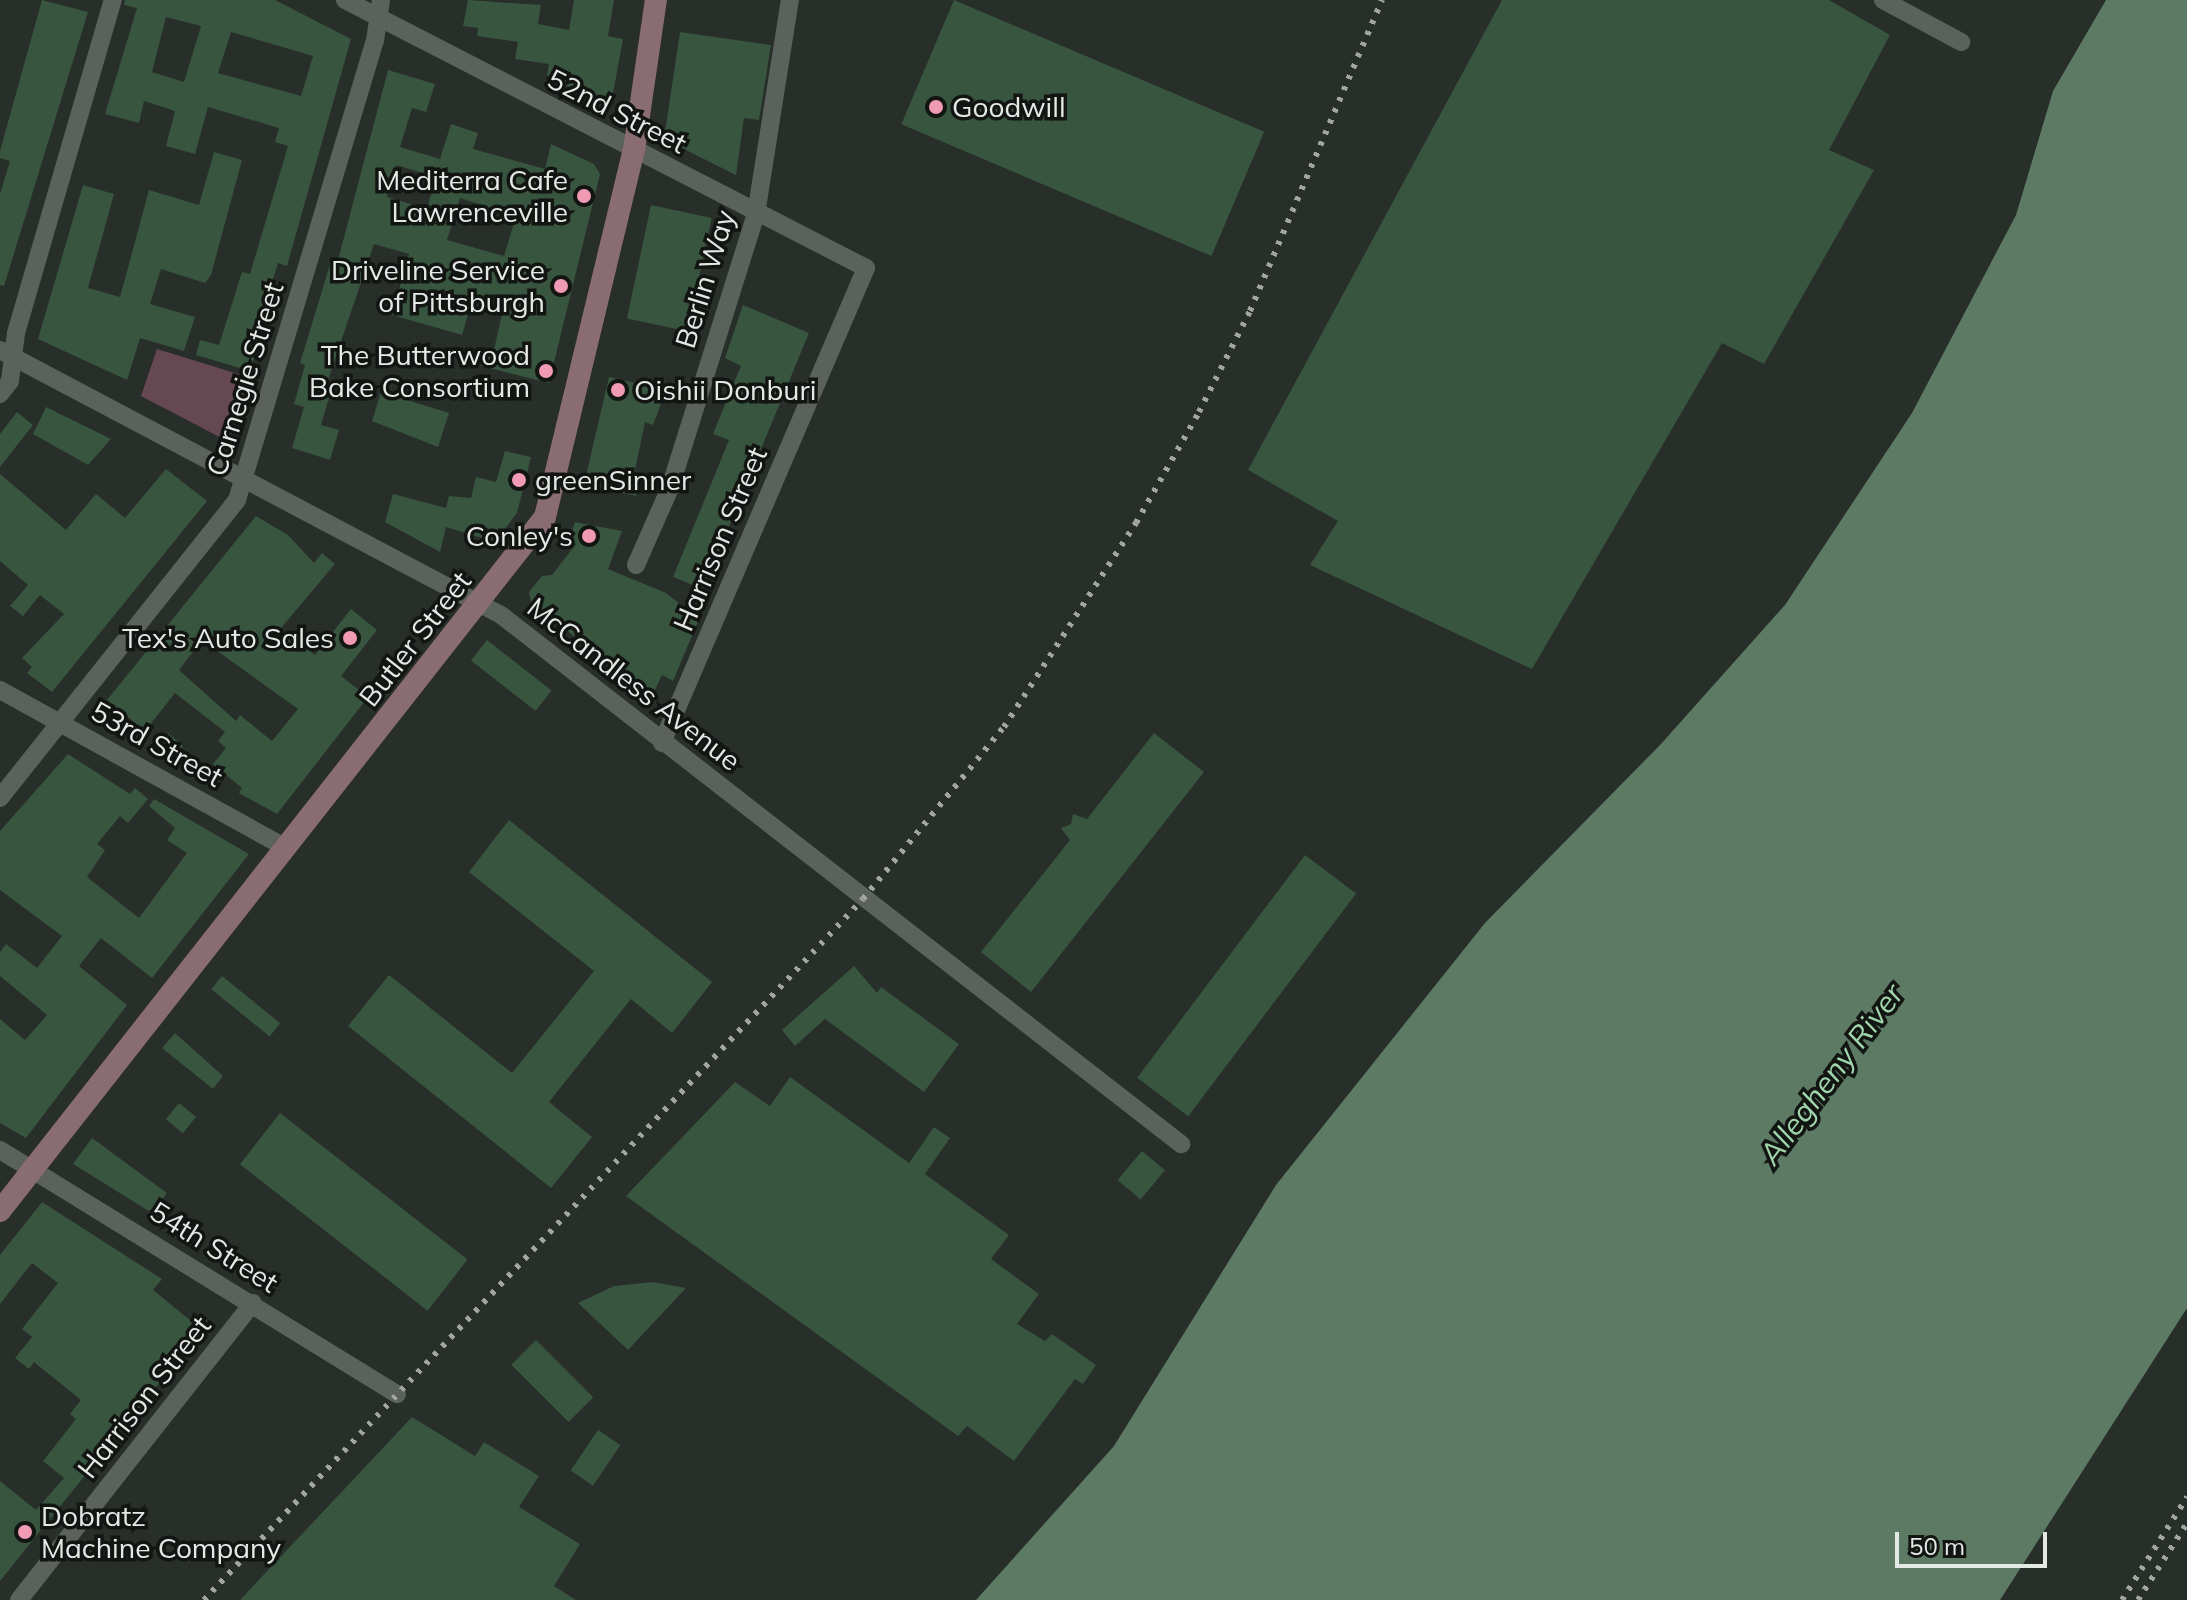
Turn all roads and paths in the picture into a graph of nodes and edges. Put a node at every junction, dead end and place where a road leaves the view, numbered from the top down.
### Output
1 (113, 0) edge
2 (345, 0) edge
3 (656, 0) edge
4 (790, 0) edge
5 (1883, 0) edge
6 (379, 9) edge
7 (1961, 42) dead end
8 (634, 150) junction
9 (756, 214) junction
10 (866, 268) joint
11 (7, 354) edge
12 (0, 394) edge
13 (245, 479) junction
14 (636, 565) dead end
15 (481, 604) junction
16 (0, 690) edge
17 (60, 722) junction
18 (662, 743) junction
19 (0, 798) edge
20 (286, 848) junction
21 (1181, 1144) dead end
22 (0, 1150) edge
23 (33, 1169) junction
24 (0, 1211) edge
25 (253, 1303) junction
26 (397, 1394) dead end
27 (19, 1600) edge

1 - 11 street
2 - 6 street, 52nd Street
3 - 8 main road, Butler Street
4 - 9 street, Berlin Way
5 - 7 street
6 - 8 street, 52nd Street
6 - 13 street, Carnegie Street
8 - 9 street, 52nd Street
8 - 15 main road, Butler Street
9 - 10 street, 52nd Street
9 - 14 street, Berlin Way
10 - 18 street, Harrison Street
11 - 12 street
11 - 13 street, McCandless Avenue
13 - 15 street, McCandless Avenue
13 - 17 street, Carnegie Street
15 - 18 street, McCandless Avenue
15 - 20 main road, Butler Street
16 - 17 street, 53rd Street
17 - 19 street, Carnegie Street
17 - 20 street, 53rd Street
18 - 21 street, McCandless Avenue
20 - 23 main road, Butler Street
22 - 23 street, 54th Street
23 - 24 main road, Butler Street
23 - 25 street, 54th Street
25 - 26 street, 54th Street
25 - 27 street, Harrison Street

